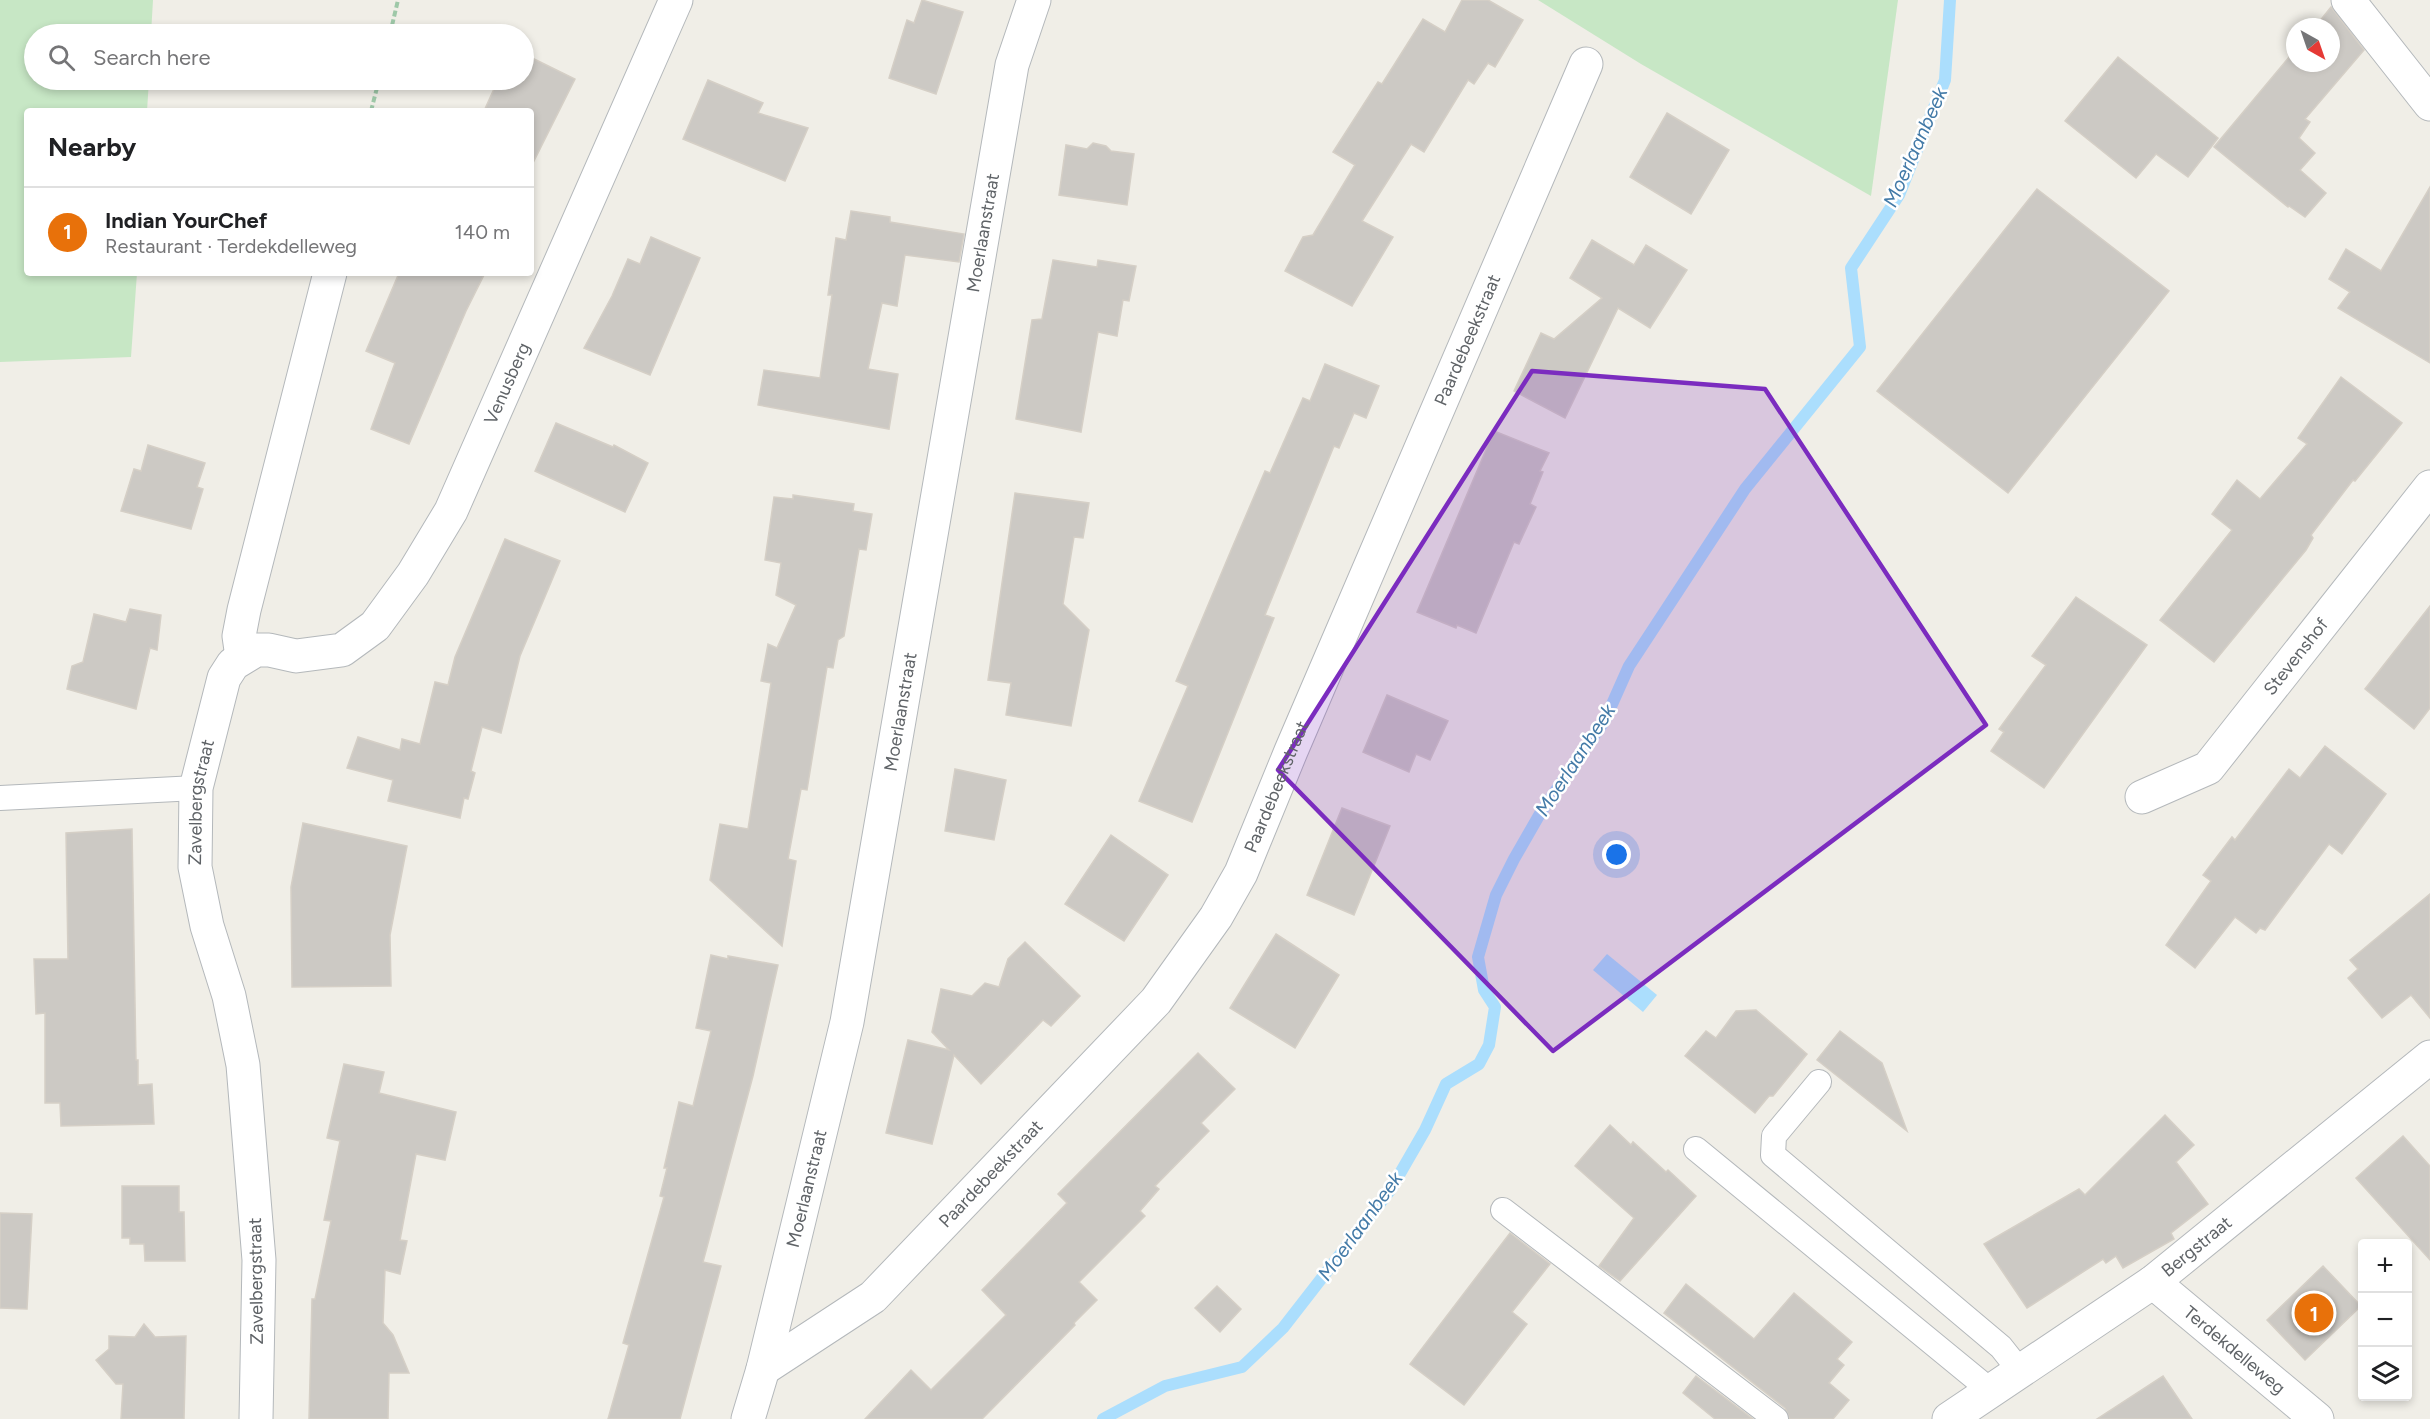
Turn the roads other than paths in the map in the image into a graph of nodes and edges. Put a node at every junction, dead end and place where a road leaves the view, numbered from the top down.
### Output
1 (676, 0) edge
2 (1034, 0) edge
3 (2348, 0) edge
4 (1586, 64) dead end
5 (2430, 104) edge
6 (329, 276) edge
7 (2430, 487) edge
8 (242, 657) junction
9 (196, 788) junction
10 (2142, 797) dead end
11 (0, 798) edge
12 (2430, 1057) edge
13 (1819, 1082) dead end
14 (1696, 1149) dead end
15 (1503, 1210) dead end
16 (2153, 1282) junction
17 (763, 1369) junction
18 (2020, 1371) junction
19 (1991, 1391) junction
20 (256, 1419) edge
21 (748, 1419) edge
22 (1776, 1419) edge
23 (1949, 1419) edge
24 (2317, 1419) edge

1 - 8 street, Venusberg
2 - 17 street, Moerlaanstraat
3 - 5 street
4 - 17 street, Paardebeekstraat
6 - 8 street
7 - 10 street, Stevenshof
8 - 9 street, Zavelbergstraat
9 - 11 lane
9 - 20 street, Zavelbergstraat
12 - 16 street, Bergstraat
13 - 18 lane
14 - 19 lane
15 - 22 lane
16 - 18 street, Bergstraat
16 - 24 street, Terdekdelleweg
17 - 21 street, Moerlaanstraat
18 - 19 street, Bergstraat
19 - 23 street, Bergstraat

